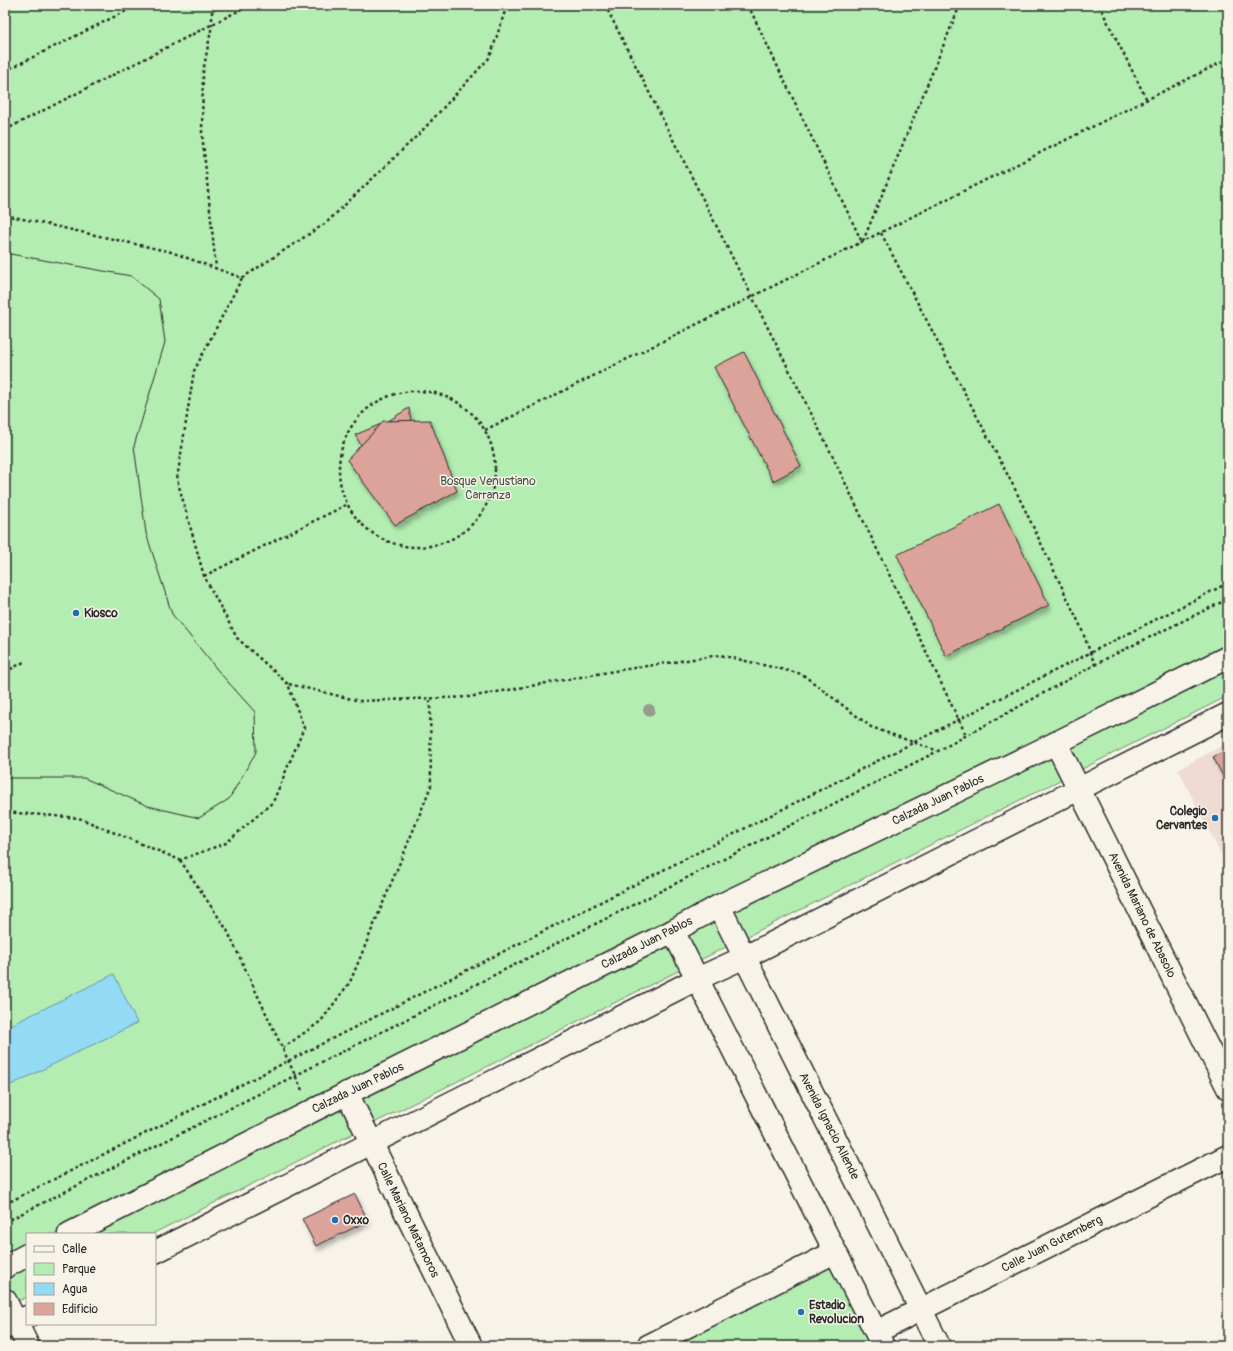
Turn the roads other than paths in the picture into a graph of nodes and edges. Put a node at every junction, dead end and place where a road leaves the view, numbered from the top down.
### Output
1 (1228, 657) edge
2 (1228, 714) edge
3 (1056, 743) junction
4 (1079, 788) junction
5 (719, 906) junction
6 (673, 931) junction
7 (745, 957) junction
8 (697, 979) junction
9 (1228, 1088) edge
10 (347, 1094) junction
11 (371, 1144) junction
12 (1228, 1156) edge
13 (71, 1233) edge
14 (156, 1252) edge
15 (835, 1252) junction
16 (26, 1256) edge
17 (5, 1267) edge
18 (5, 1300) edge
19 (921, 1309) junction
20 (16, 1322) edge
21 (879, 1339) edge
22 (28, 1346) edge
23 (471, 1346) edge
24 (648, 1346) edge
25 (940, 1346) edge

1 - 3 street, Calzada Juan Pablos
2 - 4 street
3 - 4 street, Avenida Mariano de Abasolo
3 - 5 street, Calzada Juan Pablos
4 - 7 street
4 - 9 street, Avenida Mariano de Abasolo
5 - 6 street, Calzada Juan Pablos
5 - 7 street, Avenida Ignacio Allende
6 - 8 street
6 - 10 street, Calzada Juan Pablos
7 - 8 street
7 - 19 street, Avenida Ignacio Allende
8 - 11 street
8 - 15 street
10 - 11 street, Calle Mariano Matamoros
10 - 13 street, Calzada Juan Pablos
11 - 14 street
11 - 23 street, Calle Mariano Matamoros
12 - 19 street, Calle Juan Gutemberg
15 - 21 street
15 - 24 street
16 - 17 street
18 - 20 street
19 - 21 street, Calle Juan Gutemberg
19 - 25 street, Avenida Ignacio Allende
20 - 22 street

